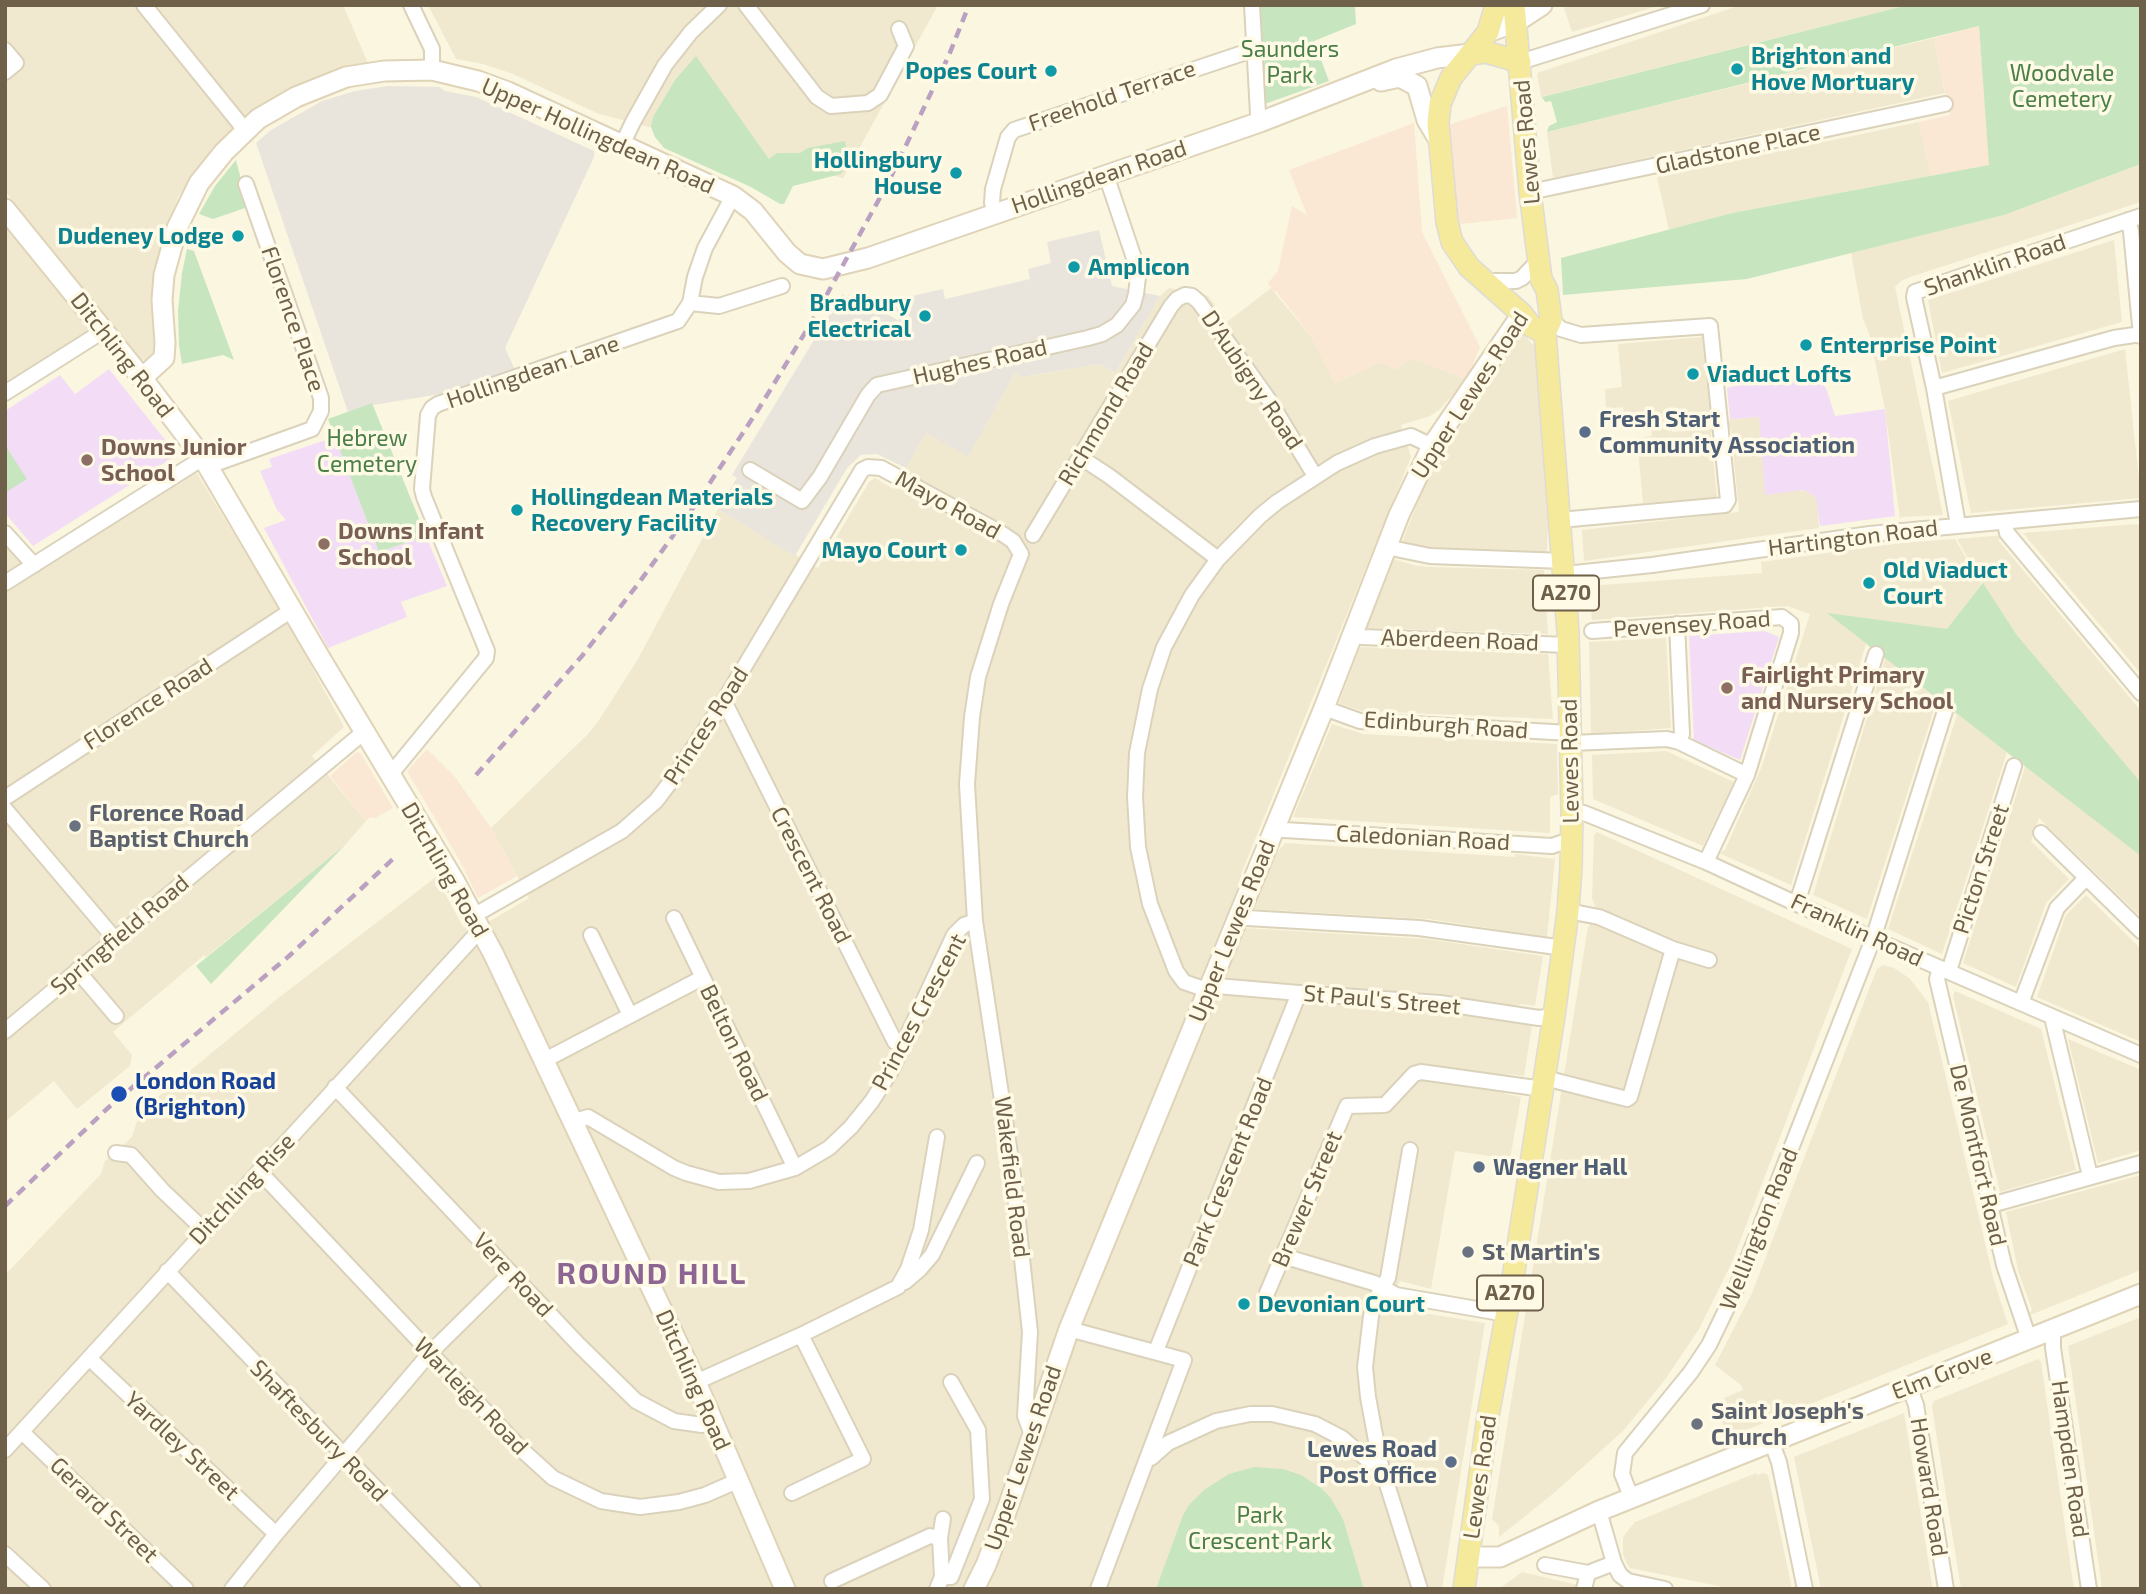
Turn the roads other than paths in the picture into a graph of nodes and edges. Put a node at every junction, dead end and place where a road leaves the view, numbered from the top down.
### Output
1 (144, 5) edge
2 (411, 5) edge
3 (719, 5) edge
4 (746, 5) edge
5 (1252, 5) edge
6 (1496, 5) edge
7 (1542, 5) edge
8 (1702, 5) edge
9 (1515, 13) edge
10 (899, 29) dead end
11 (1488, 32) junction
12 (1255, 49) junction
13 (5, 50) edge
14 (1470, 54) junction
15 (1520, 62) junction
16 (432, 70) junction
17 (5, 72) edge
18 (1355, 84) junction
19 (1945, 104) dead end
20 (1260, 122) junction
21 (245, 130) junction
22 (1439, 140) junction
23 (622, 145) junction
24 (1106, 175) junction
25 (246, 184) dead end
26 (1530, 192) junction
27 (733, 196) junction
28 (5, 209) edge
29 (996, 213) junction
30 (2134, 218) edge
31 (800, 264) joint
32 (1537, 278) junction
33 (1485, 281) junction
34 (782, 286) dead end
35 (1182, 296) joint
36 (690, 303) junction
37 (1522, 314) junction
38 (1548, 327) junction
39 (103, 331) junction
40 (2141, 335) edge
41 (142, 378) junction
42 (1934, 388) junction
43 (5, 393) edge
44 (1432, 446) junction
45 (1080, 457) junction
46 (206, 462) junction
47 (868, 467) joint
48 (750, 470) dead end
49 (1315, 476) junction
50 (2141, 509) edge
51 (1560, 520) junction
52 (2005, 523) junction
53 (1958, 525) junction
54 (5, 533) edge
55 (1033, 535) dead end
56 (1387, 547) junction
57 (1218, 559) junction
58 (34, 565) junction
59 (1565, 568) junction
60 (5, 583) edge
61 (292, 610) junction
62 (1677, 624) junction
63 (1592, 631) dead end
64 (1353, 634) junction
65 (1568, 645) junction
66 (1876, 654) dead end
67 (2141, 693) edge
68 (722, 704) junction
69 (1324, 708) junction
70 (1946, 709) dead end
71 (364, 732) junction
72 (1571, 738) junction
73 (1679, 742) junction
74 (2014, 766) dead end
75 (390, 775) junction
76 (1746, 775) junction
77 (5, 798) edge
78 (5, 809) edge
79 (1572, 812) junction
80 (1275, 827) junction
81 (2041, 832) dead end
82 (1572, 839) junction
83 (1706, 862) junction
84 (2086, 878) junction
85 (1797, 903) junction
86 (1568, 911) junction
87 (1239, 916) junction
88 (674, 918) dead end
89 (975, 921) junction
90 (477, 923) junction
91 (2141, 931) edge
92 (591, 935) dead end
93 (115, 939) junction
94 (1873, 939) junction
95 (1564, 948) junction
96 (1673, 949) junction
97 (1709, 960) dead end
98 (77, 970) junction
99 (1944, 970) junction
100 (702, 978) junction
101 (1208, 987) junction
102 (1299, 993) junction
103 (2021, 1003) junction
104 (631, 1015) junction
105 (116, 1016) dead end
106 (1554, 1016) junction
107 (2052, 1017) junction
108 (5, 1031) edge
109 (903, 1045) junction
110 (2141, 1055) edge
111 (543, 1061) junction
112 (1539, 1085) junction
113 (335, 1087) junction
114 (572, 1122) junction
115 (937, 1138) dead end
116 (1410, 1150) dead end
117 (116, 1153) dead end
118 (977, 1163) dead end
119 (2141, 1163) edge
120 (794, 1168) junction
121 (259, 1171) junction
122 (2090, 1176) junction
123 (1991, 1205) junction
124 (204, 1230) junction
125 (1283, 1256) junction
126 (167, 1271) junction
127 (511, 1273) junction
128 (898, 1287) junction
129 (1383, 1290) junction
130 (1267, 1293) dead end
131 (2141, 1294) edge
132 (1506, 1314) junction
133 (1069, 1329) junction
134 (2053, 1330) junction
135 (801, 1335) junction
136 (2029, 1339) junction
137 (1156, 1351) junction
138 (430, 1353) junction
139 (89, 1358) junction
140 (696, 1382) junction
141 (951, 1382) dead end
142 (1909, 1386) junction
143 (712, 1420) junction
144 (22, 1432) junction
145 (1031, 1432) junction
146 (1772, 1441) junction
147 (5, 1450) edge
148 (342, 1455) junction
149 (1147, 1462) junction
150 (1380, 1462) junction
151 (737, 1481) junction
152 (796, 1486) dead end
153 (1632, 1499) junction
154 (1599, 1511) junction
155 (943, 1519) dead end
156 (276, 1534) junction
157 (940, 1538) junction
158 (5, 1554) edge
159 (1470, 1557) junction
160 (1614, 1563) junction
161 (1545, 1565) dead end
162 (1587, 1573) junction
163 (832, 1581) dead end
164 (943, 1581) edge
165 (237, 1587) edge
166 (43, 1589) edge
167 (186, 1589) edge
168 (473, 1589) edge
169 (785, 1589) edge
170 (972, 1589) edge
171 (1098, 1589) edge
172 (1420, 1589) edge
173 (1464, 1589) edge
174 (1584, 1589) edge
175 (1665, 1589) edge
176 (1805, 1589) edge
177 (1946, 1589) edge
178 (2089, 1589) edge

1 - 21 street
2 - 16 street
3 - 23 street
4 - 10 street
5 - 12 street
6 - 11 main road
7 - 9 street
8 - 15 street
9 - 11 street
9 - 15 main road, Lewes Road / A270
11 - 14 main road
12 - 20 street
12 - 29 street, Freehold Terrace
13 - 17 street
14 - 15 main road
14 - 18 street, Hollingdean Road
14 - 22 main road
15 - 26 main road, Lewes Road / A270
16 - 21 street, Upper Hollingdean Road
16 - 23 street, Upper Hollingdean Road
18 - 20 street, Hollingdean Road
18 - 22 street
19 - 26 street, Gladstone Place
20 - 24 street, Hollingdean Road
21 - 41 street, Upper Hollingdean Road
22 - 33 main road
23 - 27 street, Upper Hollingdean Road
24 - 29 street, Hollingdean Road
24 - 48 street, Hughes Road
25 - 46 street, Florence Place
26 - 32 main road, Lewes Road / A270
27 - 31 street, Upper Hollingdean Road
27 - 36 street
28 - 39 street, Ditchling Road
29 - 31 street, Hollingdean Road
30 - 40 street
30 - 42 street, Shanklin Road
32 - 33 street
32 - 37 main road, Upper Lewes Road
32 - 38 main road, Lewes Road / A270
33 - 37 main road
34 - 36 street
35 - 45 street, Richmond Road
35 - 49 street, D'Aubigny Road
36 - 75 street, Hollingdean Lane
37 - 38 main road
37 - 44 street, Upper Lewes Road
38 - 51 main road, Lewes Road / A270
38 - 51 street
39 - 41 street, Ditchling Road
39 - 43 street
40 - 42 street
41 - 46 street, Ditchling Road
42 - 53 street, Shanklin Road
44 - 49 street
44 - 56 street, Upper Lewes Road
45 - 55 street, Richmond Road
45 - 57 street
46 - 58 street, Florence Place
46 - 61 street, Ditchling Road
47 - 68 street, Princes Road
47 - 89 street, Mayo Road
49 - 57 street
50 - 52 street, Hartington Road
51 - 59 main road, Lewes Road / A270
52 - 53 street, Hartington Road
52 - 67 street
53 - 59 street, Hartington Road
54 - 58 street
56 - 59 street, Hartington Road
56 - 64 street, Upper Lewes Road
57 - 101 street
58 - 60 street, Florence Place
59 - 65 main road, Lewes Road / A270
61 - 71 street, Ditchling Road
61 - 77 street, Florence Road
62 - 63 street, Pevensey Road
62 - 73 street
62 - 76 street, Pevensey Road
64 - 65 street, Aberdeen Road
64 - 69 street, Upper Lewes Road
65 - 72 main road, Lewes Road / A270
66 - 85 street
68 - 90 street, Princes Road
68 - 109 street, Crescent Road
69 - 72 street, Edinburgh Road
69 - 80 street, Upper Lewes Road
70 - 94 street, Wellington Road
71 - 75 street, Ditchling Road
71 - 93 street, Springfield Road
72 - 73 street, Edinburgh Road
72 - 79 main road, Lewes Road / A270
73 - 76 street
74 - 99 street, Picton Street
75 - 90 street, Ditchling Road
76 - 83 street
78 - 93 street
79 - 82 main road, Lewes Road / A270
79 - 83 street, Franklin Road
80 - 82 street, Caledonian Road
80 - 87 street, Upper Lewes Road
81 - 84 street
82 - 86 main road, Lewes Road / A270
83 - 85 street, Franklin Road
84 - 91 street
84 - 103 street
85 - 94 street, Franklin Road
86 - 95 main road, Lewes Road / A270
86 - 96 street
87 - 95 street
87 - 101 street, Upper Lewes Road
88 - 100 street, Belton Road
89 - 109 street, Princes Crescent
89 - 145 street, Wakefield Road
90 - 111 street, Ditchling Road
90 - 113 street, Ditchling Rise
92 - 104 street
93 - 98 street, Springfield Road
94 - 99 street, Franklin Road
94 - 153 street, Wellington Road
95 - 106 main road, Lewes Road / A270
96 - 97 street
96 - 112 street
98 - 105 street
98 - 108 street, Springfield Road
99 - 103 street, Franklin Road
99 - 123 street, De Montfort Road
100 - 104 street
100 - 120 street, Belton Road
101 - 102 street, St Paul's Street
101 - 133 street, Upper Lewes Road
102 - 106 street, St Paul's Street
102 - 137 street, Park Crescent Road
103 - 107 street, Franklin Road
104 - 111 street
106 - 112 main road, Lewes Road / A270
107 - 110 street, Franklin Road
107 - 122 street
109 - 120 street, Princes Crescent
111 - 114 street, Ditchling Road
112 - 125 street, Brewer Street
112 - 132 main road, Lewes Road / A270
113 - 121 street, Ditchling Rise
113 - 127 street, Vere Road
114 - 120 street, Princes Crescent
114 - 140 street, Ditchling Road
115 - 128 street
116 - 129 street
117 - 124 street
118 - 128 street
119 - 122 street
121 - 124 street, Ditchling Rise
121 - 138 street, Warleigh Road
122 - 123 street
123 - 136 street, De Montfort Road
124 - 126 street, Ditchling Rise
125 - 129 street
125 - 130 street, Brewer Street
126 - 139 street, Ditchling Rise
126 - 148 street, Shaftesbury Road
127 - 138 street
127 - 143 street, Vere Road
128 - 135 street
129 - 132 street
129 - 150 street
131 - 134 street, Elm Grove
132 - 159 main road, Lewes Road / A270
133 - 137 street
133 - 145 street, Upper Lewes Road
134 - 136 street, Elm Grove
134 - 178 street, Hampden Road
135 - 140 street
135 - 152 street
136 - 142 street, Elm Grove
137 - 149 street
138 - 148 street
138 - 151 street, Warleigh Road
139 - 144 street, Ditchling Rise
139 - 156 street, Yardley Street
140 - 143 street, Ditchling Road
141 - 164 street
142 - 146 street, Elm Grove
142 - 177 street, Howard Road
143 - 151 street, Ditchling Road
144 - 147 street, Ditchling Rise
144 - 167 street, Gerard Street
145 - 170 street, Upper Lewes Road
146 - 153 street, Elm Grove
146 - 176 street
148 - 156 street
148 - 168 street, Shaftesbury Road
149 - 150 street
149 - 171 street
150 - 172 street
151 - 169 street, Ditchling Road
153 - 154 street, Elm Grove
154 - 159 street, Elm Grove
154 - 160 street
155 - 157 street
156 - 165 street
157 - 163 street
157 - 164 street
158 - 166 street
159 - 173 main road, A270
160 - 162 street
160 - 175 street
161 - 162 street
162 - 174 street
164 - 170 street

